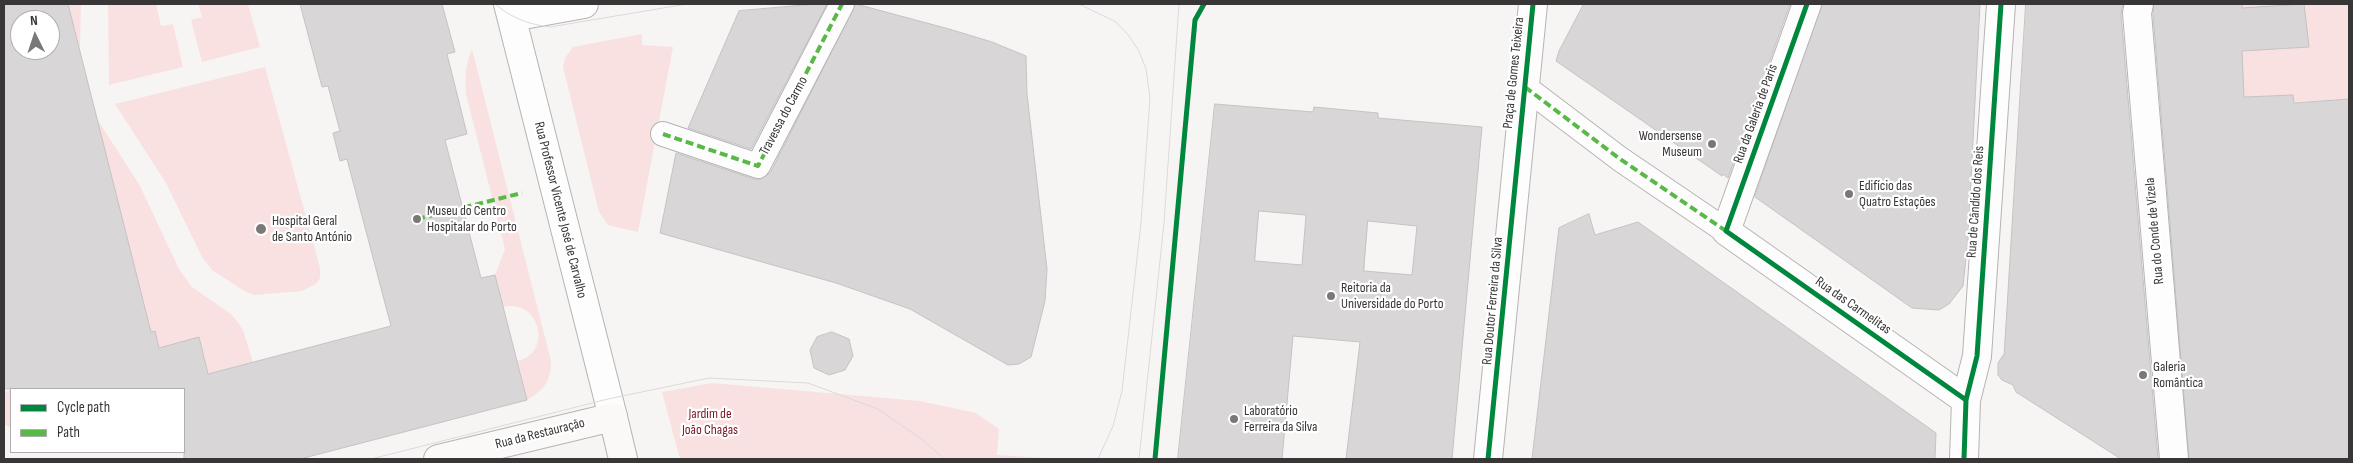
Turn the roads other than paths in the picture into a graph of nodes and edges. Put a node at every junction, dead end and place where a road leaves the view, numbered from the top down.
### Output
1 (584, 4) edge
2 (842, 4) edge
3 (1533, 4) edge
4 (1807, 4) edge
5 (2001, 4) edge
6 (2139, 4) edge
7 (510, 11) edge
8 (1525, 87) junction
9 (663, 134) dead end
10 (1518, 144) joint
11 (1726, 231) junction
12 (1966, 400) junction
13 (613, 417) junction
14 (438, 459) edge
15 (624, 459) edge
16 (1488, 459) edge
17 (1964, 459) edge
18 (2174, 459) edge

1 - 7 street
2 - 9 street, Travessa do Carmo
3 - 8 street, Praça de Gomes Teixeira
4 - 11 street, Rua da Galeria de Paris
5 - 12 street, Rua de Cândido dos Reis
6 - 18 street, Rua do Conde de Vizela
7 - 13 street, Rua Professor Vicente José de Carvalho
8 - 10 street, Praça de Gomes Teixeira
8 - 11 street, Rua das Carmelitas
10 - 16 street, Rua Doutor Ferreira da Silva
11 - 12 street, Rua das Carmelitas
12 - 17 street, Rua de Cândido dos Reis
13 - 14 main road, Rua da Restauração
13 - 15 main road

